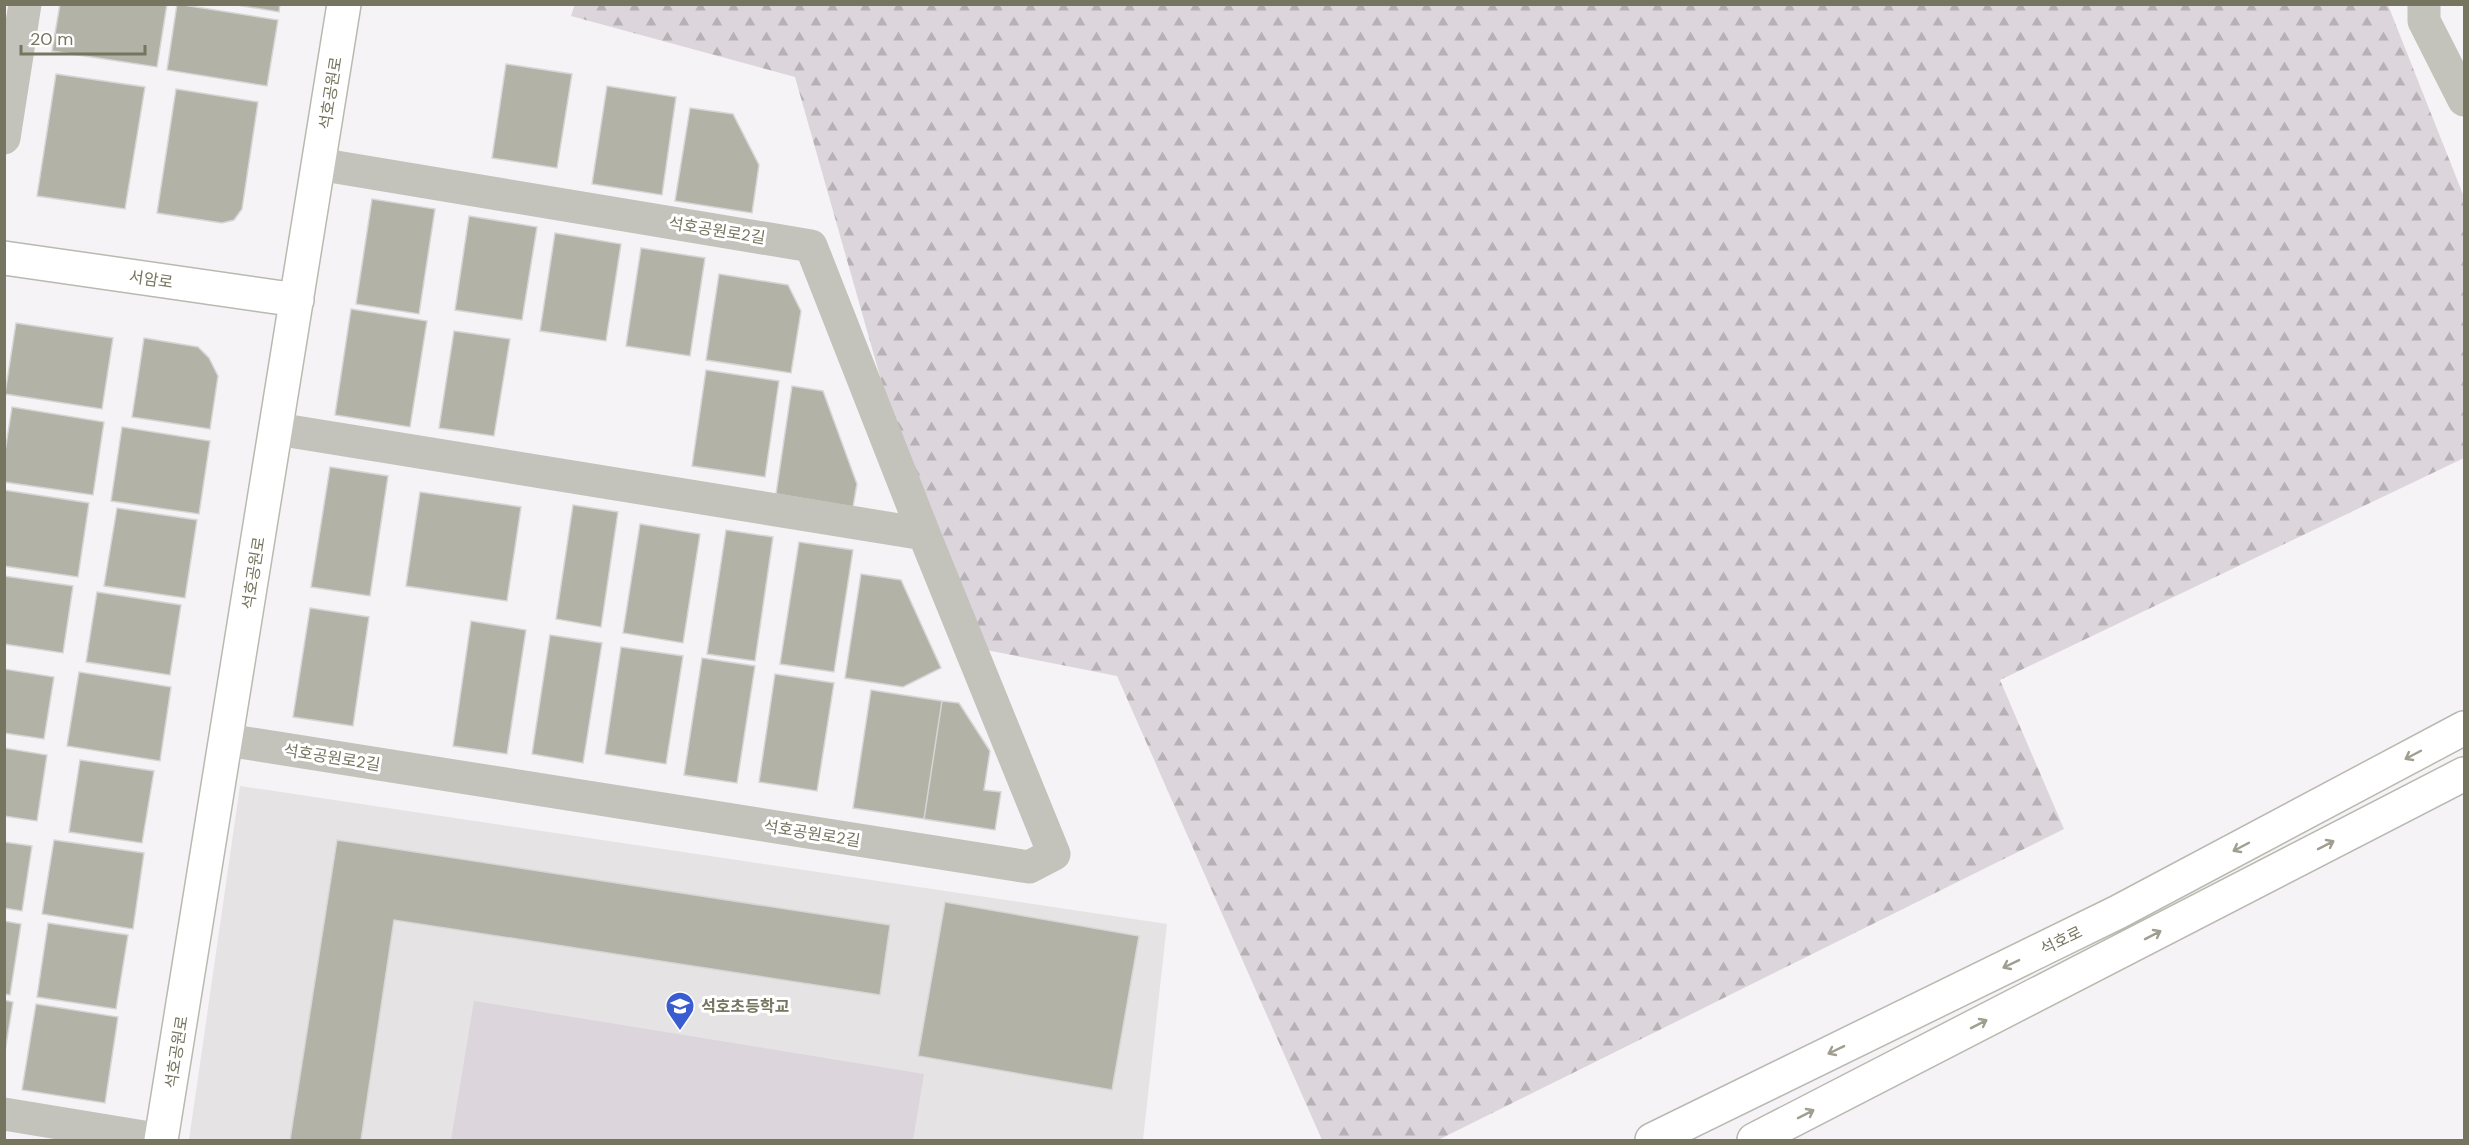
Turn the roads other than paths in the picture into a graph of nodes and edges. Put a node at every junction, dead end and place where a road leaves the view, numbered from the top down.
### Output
1 (25, 4) edge
2 (344, 4) edge
3 (2424, 4) edge
4 (2464, 100) edge
5 (4, 138) edge
6 (318, 164) junction
7 (4, 258) edge
8 (297, 300) junction
9 (277, 429) junction
10 (924, 534) junction
11 (2464, 728) edge
12 (226, 740) junction
13 (2464, 774) edge
14 (4, 1114) edge
15 (161, 1140) edge
16 (1652, 1140) edge
17 (1754, 1140) edge

1 - 5 street
2 - 6 main road, 석호공원로
3 - 4 street
6 - 8 main road, 석호공원로
6 - 10 street, 석호공원로2길
7 - 8 main road, 서암로
8 - 9 main road, 석호공원로
9 - 10 street
9 - 12 main road, 석호공원로
10 - 12 street, 석호공원로2길
11 -> 16 main road, 석호로
12 - 15 main road, 석호공원로
17 -> 13 main road
14 - 15 street

